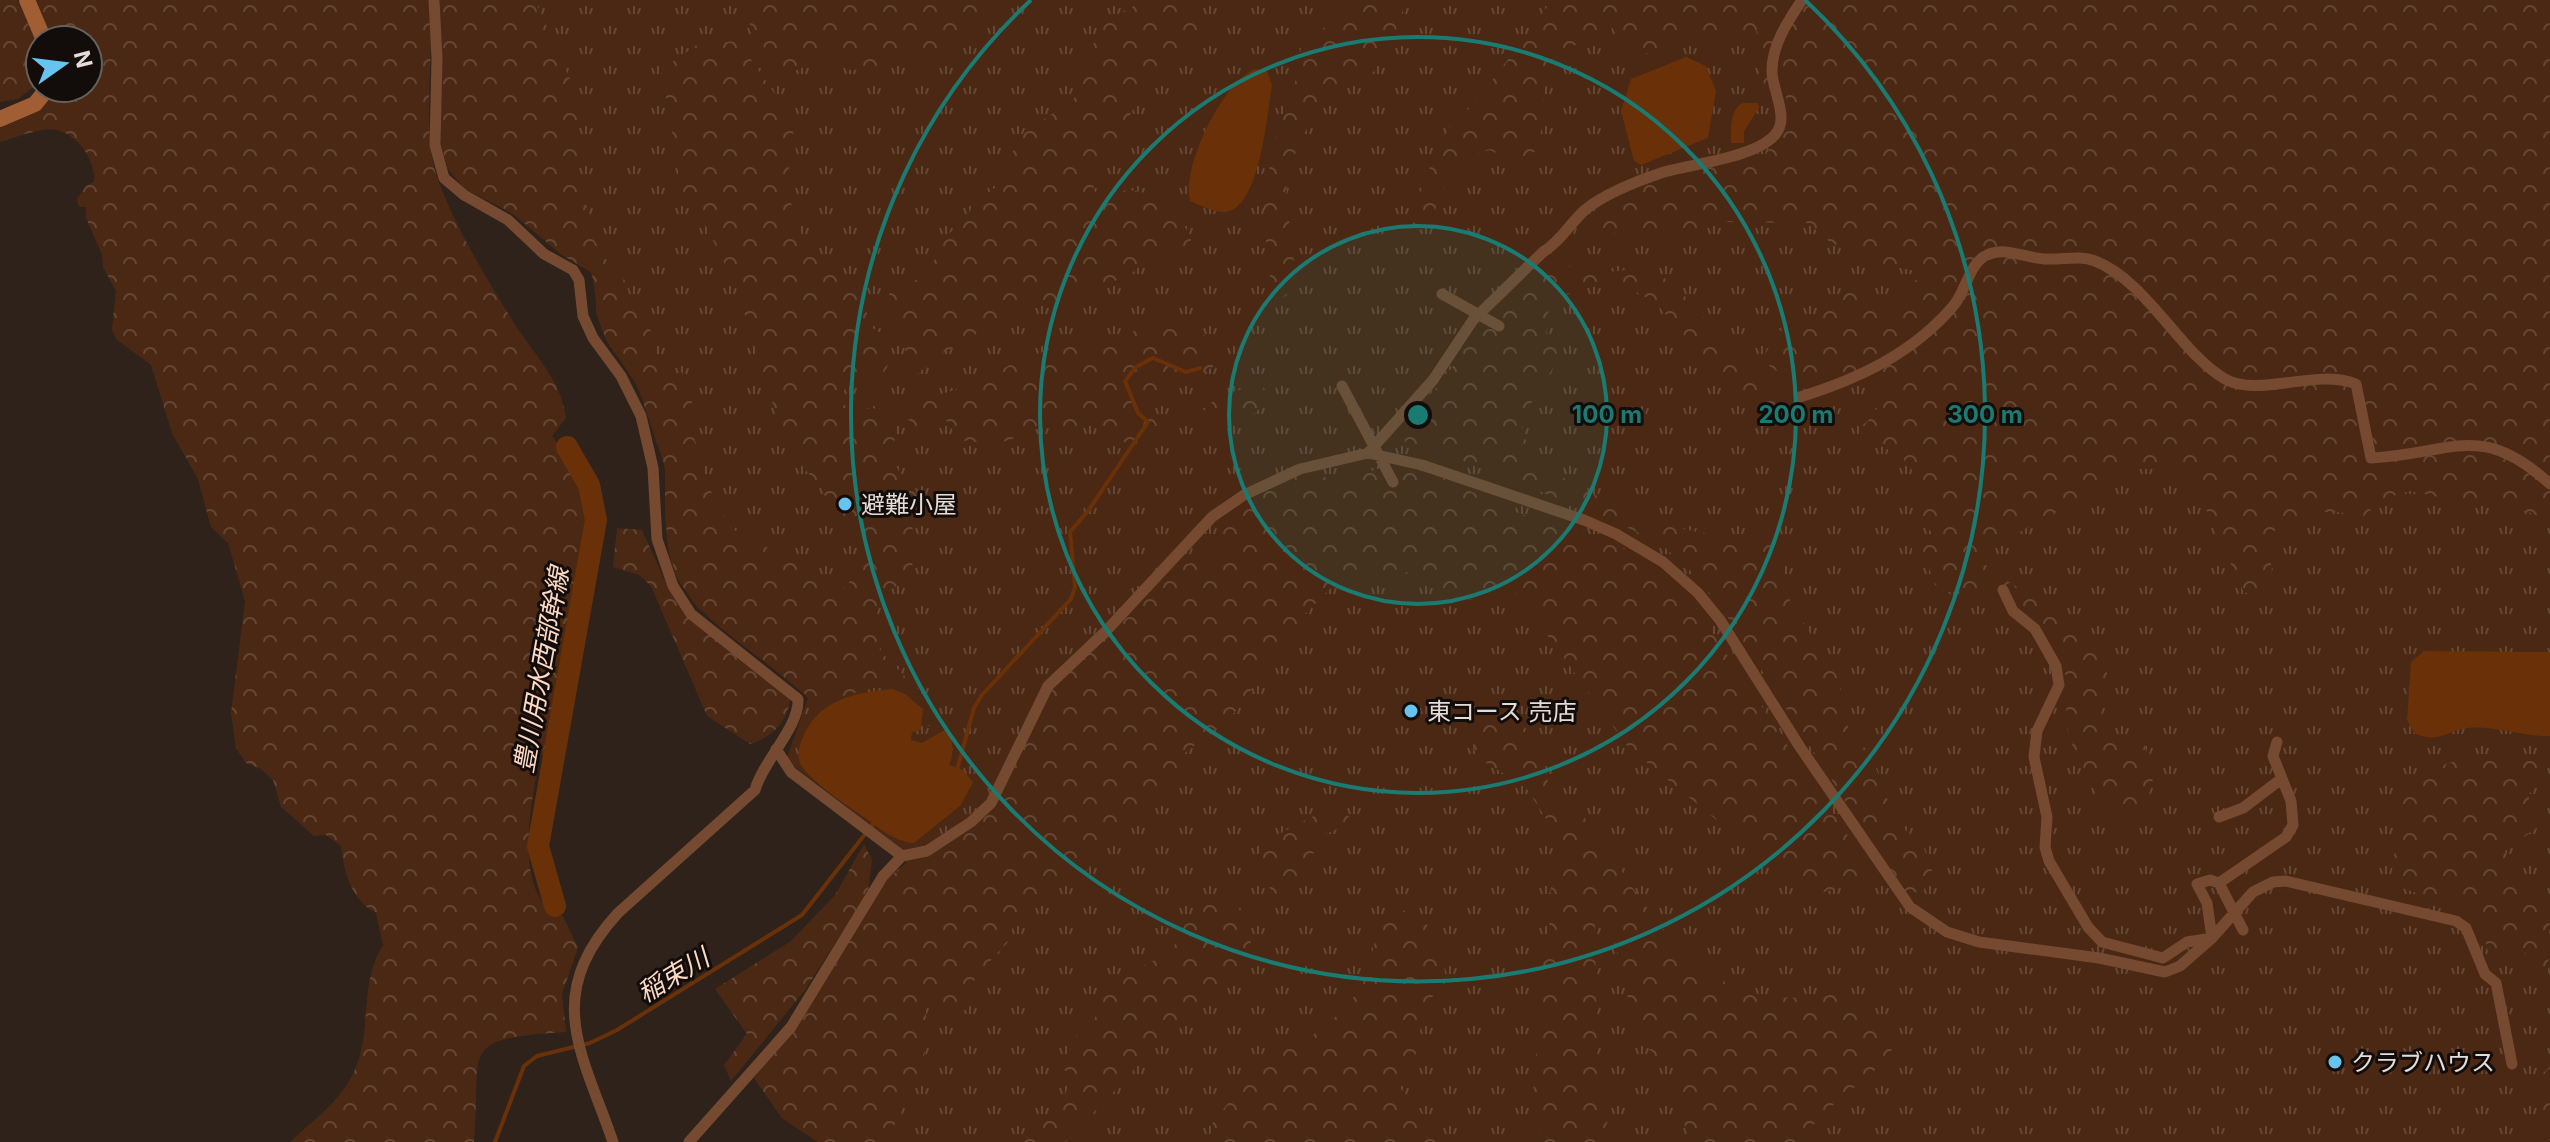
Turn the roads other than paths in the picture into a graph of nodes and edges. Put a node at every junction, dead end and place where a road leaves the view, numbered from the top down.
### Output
1 (27, 0) edge
2 (434, 0) edge
3 (1802, 0) edge
4 (37, 24) edge
5 (35, 104) edge
6 (0, 119) edge
7 (1442, 294) dead end
8 (1499, 326) dead end
9 (1342, 386) dead end
10 (1800, 397) dead end
11 (1368, 453) junction
12 (1393, 482) dead end
13 (2550, 484) edge
14 (2003, 590) dead end
15 (2277, 742) dead end
16 (776, 749) junction
17 (2280, 780) junction
18 (2219, 817) dead end
19 (902, 856) junction
20 (2219, 883) junction
21 (2243, 930) dead end
22 (2212, 938) junction
23 (2512, 1064) dead end
24 (613, 1142) edge
25 (689, 1142) edge

1 - 4 street
2 - 16 street
3 - 11 street
5 - 6 street
7 - 8 street
9 - 12 street
10 - 13 street
11 - 19 street
11 - 22 street
14 - 22 street
15 - 17 street
16 - 19 street
16 - 24 street
17 - 18 street
17 - 20 street
19 - 25 street
20 - 21 street
20 - 22 street
22 - 23 street

